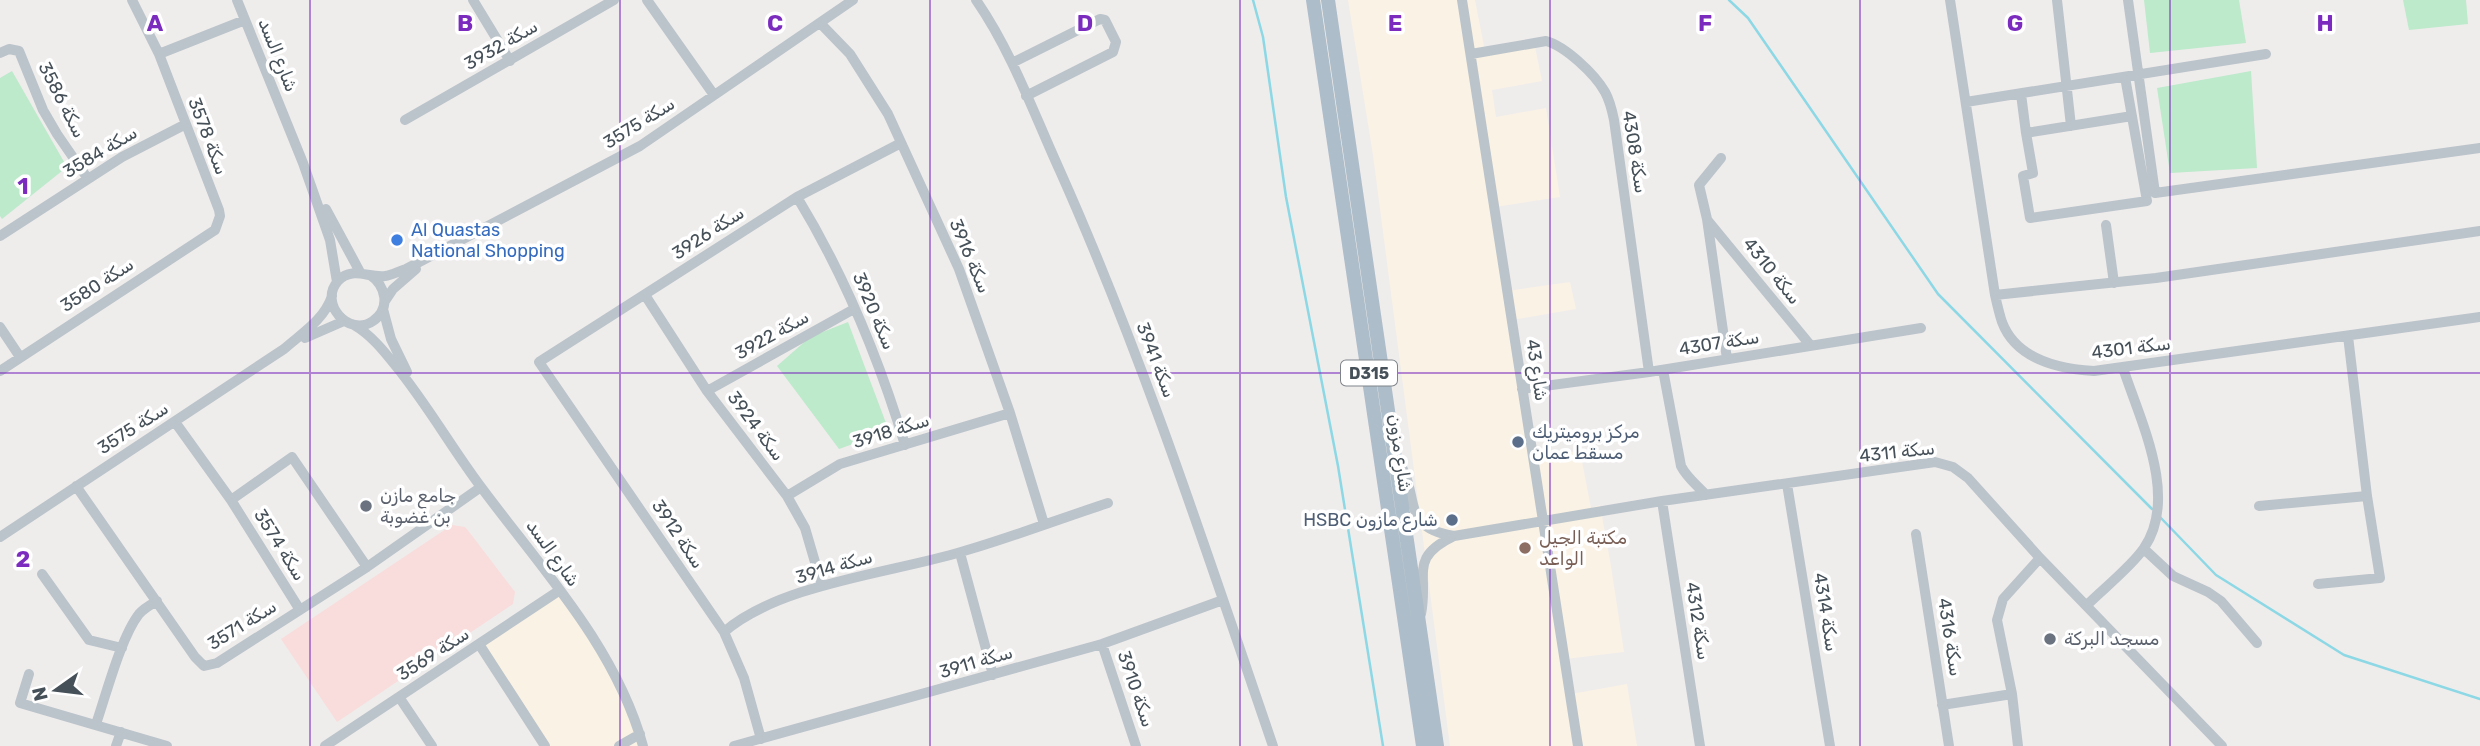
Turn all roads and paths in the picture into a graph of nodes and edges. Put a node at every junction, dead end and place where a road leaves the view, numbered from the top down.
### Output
1 (132, 0) edge
2 (236, 0) edge
3 (473, 0) edge
4 (614, 0) edge
5 (647, 0) edge
6 (853, 0) edge
7 (976, 0) edge
8 (1314, 0) edge
9 (1328, 0) edge
10 (1462, 0) edge
11 (1950, 0) edge
12 (2057, 0) edge
13 (2128, 0) edge
14 (245, 20) junction
15 (820, 23) junction
16 (0, 53) edge
17 (159, 54) junction
18 (1471, 54) junction
19 (2266, 54) dead end
20 (510, 61) junction
21 (1012, 63) junction
22 (2138, 75) junction
23 (2125, 77) junction
24 (2067, 86) junction
25 (2021, 94) junction
26 (714, 95) junction
27 (1026, 96) junction
28 (1966, 102) junction
29 (2132, 116) junction
30 (405, 120) dead end
31 (184, 125) junction
32 (2071, 126) junction
33 (2026, 133) junction
34 (901, 143) junction
35 (2480, 148) edge
36 (1721, 158) dead end
37 (303, 163) junction
38 (88, 179) junction
39 (797, 197) junction
40 (1707, 219) junction
41 (2106, 225) dead end
42 (215, 230) joint
43 (2480, 231) edge
44 (0, 236) edge
45 (432, 257) junction
46 (365, 274) junction
47 (337, 282) junction
48 (2114, 284) junction
49 (332, 294) junction
50 (645, 295) junction
51 (1995, 295) junction
52 (384, 304) junction
53 (854, 309) junction
54 (2480, 317) edge
55 (349, 323) junction
56 (0, 327) edge
57 (1921, 328) dead end
58 (2348, 336) junction
59 (1811, 346) junction
60 (284, 349) junction
61 (20, 357) junction
62 (1727, 359) junction
63 (540, 362) joint
64 (2123, 368) junction
65 (1663, 370) junction
66 (0, 371) edge
67 (1649, 372) junction
68 (1522, 389) junction
69 (416, 390) junction
70 (707, 391) junction
71 (1010, 414) junction
72 (175, 422) junction
73 (905, 445) junction
74 (1395, 456) junction
75 (1787, 484) junction
76 (76, 486) junction
77 (481, 486) junction
78 (1706, 495) junction
79 (787, 496) junction
80 (2367, 496) junction
81 (231, 500) junction
82 (1662, 501) junction
83 (1108, 503) dead end
84 (2259, 506) dead end
85 (0, 520) edge
86 (1544, 520) junction
87 (1044, 524) junction
88 (4, 534) edge
89 (1916, 534) dead end
90 (1454, 536) junction
91 (2144, 549) junction
92 (960, 552) junction
93 (2040, 558) junction
94 (367, 567) junction
95 (42, 574) dead end
96 (2318, 584) dead end
97 (822, 586) junction
98 (560, 590) junction
99 (1223, 600) junction
100 (157, 601) junction
101 (2087, 605) junction
102 (300, 610) junction
103 (1419, 620) junction
104 (724, 632) junction
105 (2257, 643) dead end
106 (479, 644) junction
107 (1102, 644) junction
108 (122, 648) junction
109 (29, 674) dead end
110 (993, 675) junction
111 (2012, 694) junction
112 (400, 697) junction
113 (1942, 705) junction
114 (96, 724) junction
115 (121, 732) junction
116 (640, 734) junction
117 (761, 739) junction
118 (116, 746) edge
119 (167, 746) edge
120 (325, 746) edge
121 (432, 746) edge
122 (545, 746) edge
123 (620, 746) edge
124 (643, 746) edge
125 (734, 746) edge
126 (1136, 746) edge
127 (1273, 746) edge
128 (1423, 746) edge
129 (1437, 746) edge
130 (1578, 746) edge
131 (1700, 746) edge
132 (1830, 746) edge
133 (1949, 746) edge
134 (2018, 746) edge
135 (2222, 746) edge

1 - 17 street, سكة 3578
2 - 14 street, شارع السد
3 - 20 street
4 - 20 street, سكة 3932
5 - 26 street
6 - 15 street, سكة 3575
7 - 21 street, سكة 3941
8 - 128 main road, شارع مزون / D315
9 - 74 main road, شارع مزون / D315
10 - 18 street, شارع 43
11 - 28 street, سكة 4301
12 - 24 street
13 - 22 street
14 - 17 street
14 - 37 street, شارع السد
15 - 26 street, سكة 3575
15 - 34 street, سكة 3916
16 - 38 street, سكة 3586
17 - 31 street, سكة 3578
18 - 67 street, سكة 4308
18 - 68 street, شارع 43
19 - 22 street
20 - 30 street, سكة 3932
21 - 27 street, سكة 3941
21 - 27 street
22 - 23 street
22 - 35 street
23 - 24 street
23 - 29 street
24 - 25 street
24 - 32 street
25 - 28 street
25 - 33 street
26 - 45 street, سكة 3575
27 - 99 street, سكة 3941
28 - 51 street, سكة 4301
29 - 32 street
29 - 33 street
31 - 38 street, سكة 3584
31 - 42 street, سكة 3578
32 - 33 street
34 - 39 street, سكة 3926
34 - 71 street, سكة 3916
36 - 40 street, سكة 4310
37 - 46 street, شارع السد
37 - 47 street, شارع السد
38 - 44 street, سكة 3584
39 - 50 street, سكة 3926
39 - 53 street, سكة 3920
40 - 59 street, سكة 4310
40 - 62 street, سكة 4310
41 - 48 street
42 - 61 street, سكة 3580
43 - 48 street
45 - 46 street, سكة 3575
45 - 52 street, سكة 3575
46 - 47 street
46 - 52 street
47 - 49 street
48 - 51 street
49 - 55 street
49 - 60 street, سكة 3575
50 - 63 street, سكة 3926
50 - 70 street, سكة 3924
51 - 64 street, سكة 4301
52 - 55 street
52 - 69 street, شارع السد
53 - 70 street, سكة 3922
53 - 73 street, سكة 3920
54 - 58 street, سكة 4301
55 - 60 street, سكة 3575
55 - 69 street, شارع السد
56 - 61 street
57 - 59 street, سكة 4307
58 - 64 street, سكة 4301
58 - 80 street
59 - 62 street, سكة 4307
60 - 72 street, سكة 3575
61 - 66 street, سكة 3580
62 - 65 street, سكة 4307
63 - 104 street, سكة 3912
64 - 91 street
65 - 67 street, سكة 4307
65 - 78 street
67 - 68 street, سكة 4307
68 - 86 street, شارع 43
69 - 77 street, شارع السد
70 - 79 street, سكة 3924
71 - 73 street, سكة 3918
71 - 87 street, سكة 3916
72 - 76 street, سكة 3575
72 - 81 street, سكة 3574
73 - 79 street, سكة 3918
74 - 90 street
74 - 103 main road, شارع مزون / D315
75 - 78 street, سكة 4311
75 - 93 street, سكة 4311
75 - 132 street, سكة 4314
76 - 88 street, سكة 3575
76 - 100 street, سكة 3571
77 - 94 street, سكة 3571
77 - 98 street, شارع السد
78 - 82 street, سكة 4311
79 - 97 street, سكة 3924
80 - 84 street
80 - 96 street
81 - 94 street, سكة 3574
81 - 102 street, سكة 3574
82 - 86 street, سكة 4311
82 - 131 street, سكة 4312
83 - 87 street, سكة 3914
85 - 88 street
86 - 90 street, سكة 4311
86 - 130 street, شارع 43
87 - 92 street, سكة 3914
89 - 113 street, سكة 4316
90 - 103 street
91 - 101 street
91 - 105 street
92 - 97 street, سكة 3914
92 - 110 street
93 - 101 street, سكة 4311
93 - 111 street
94 - 102 street, سكة 3571
95 - 108 street
97 - 104 street, سكة 3914
98 - 106 street, سكة 3569
98 - 116 street, شارع السد
99 - 107 street, سكة 3911
99 - 127 street, سكة 3941
100 - 102 street, سكة 3571
100 - 108 street
101 - 135 street, سكة 4311
103 - 129 main road, شارع مزون / D315
104 - 117 street, سكة 3912
106 - 112 street, سكة 3569
106 - 122 street
107 - 110 street, سكة 3911
107 - 126 street, سكة 3910
108 - 114 street
109 - 114 street
110 - 117 street, سكة 3911
111 - 113 street
111 - 134 street
112 - 120 street, سكة 3569
112 - 121 street
113 - 133 street, سكة 4316
114 - 115 street
115 - 118 street
115 - 119 street
116 - 123 street
116 - 124 street, شارع السد
117 - 125 street, سكة 3911

